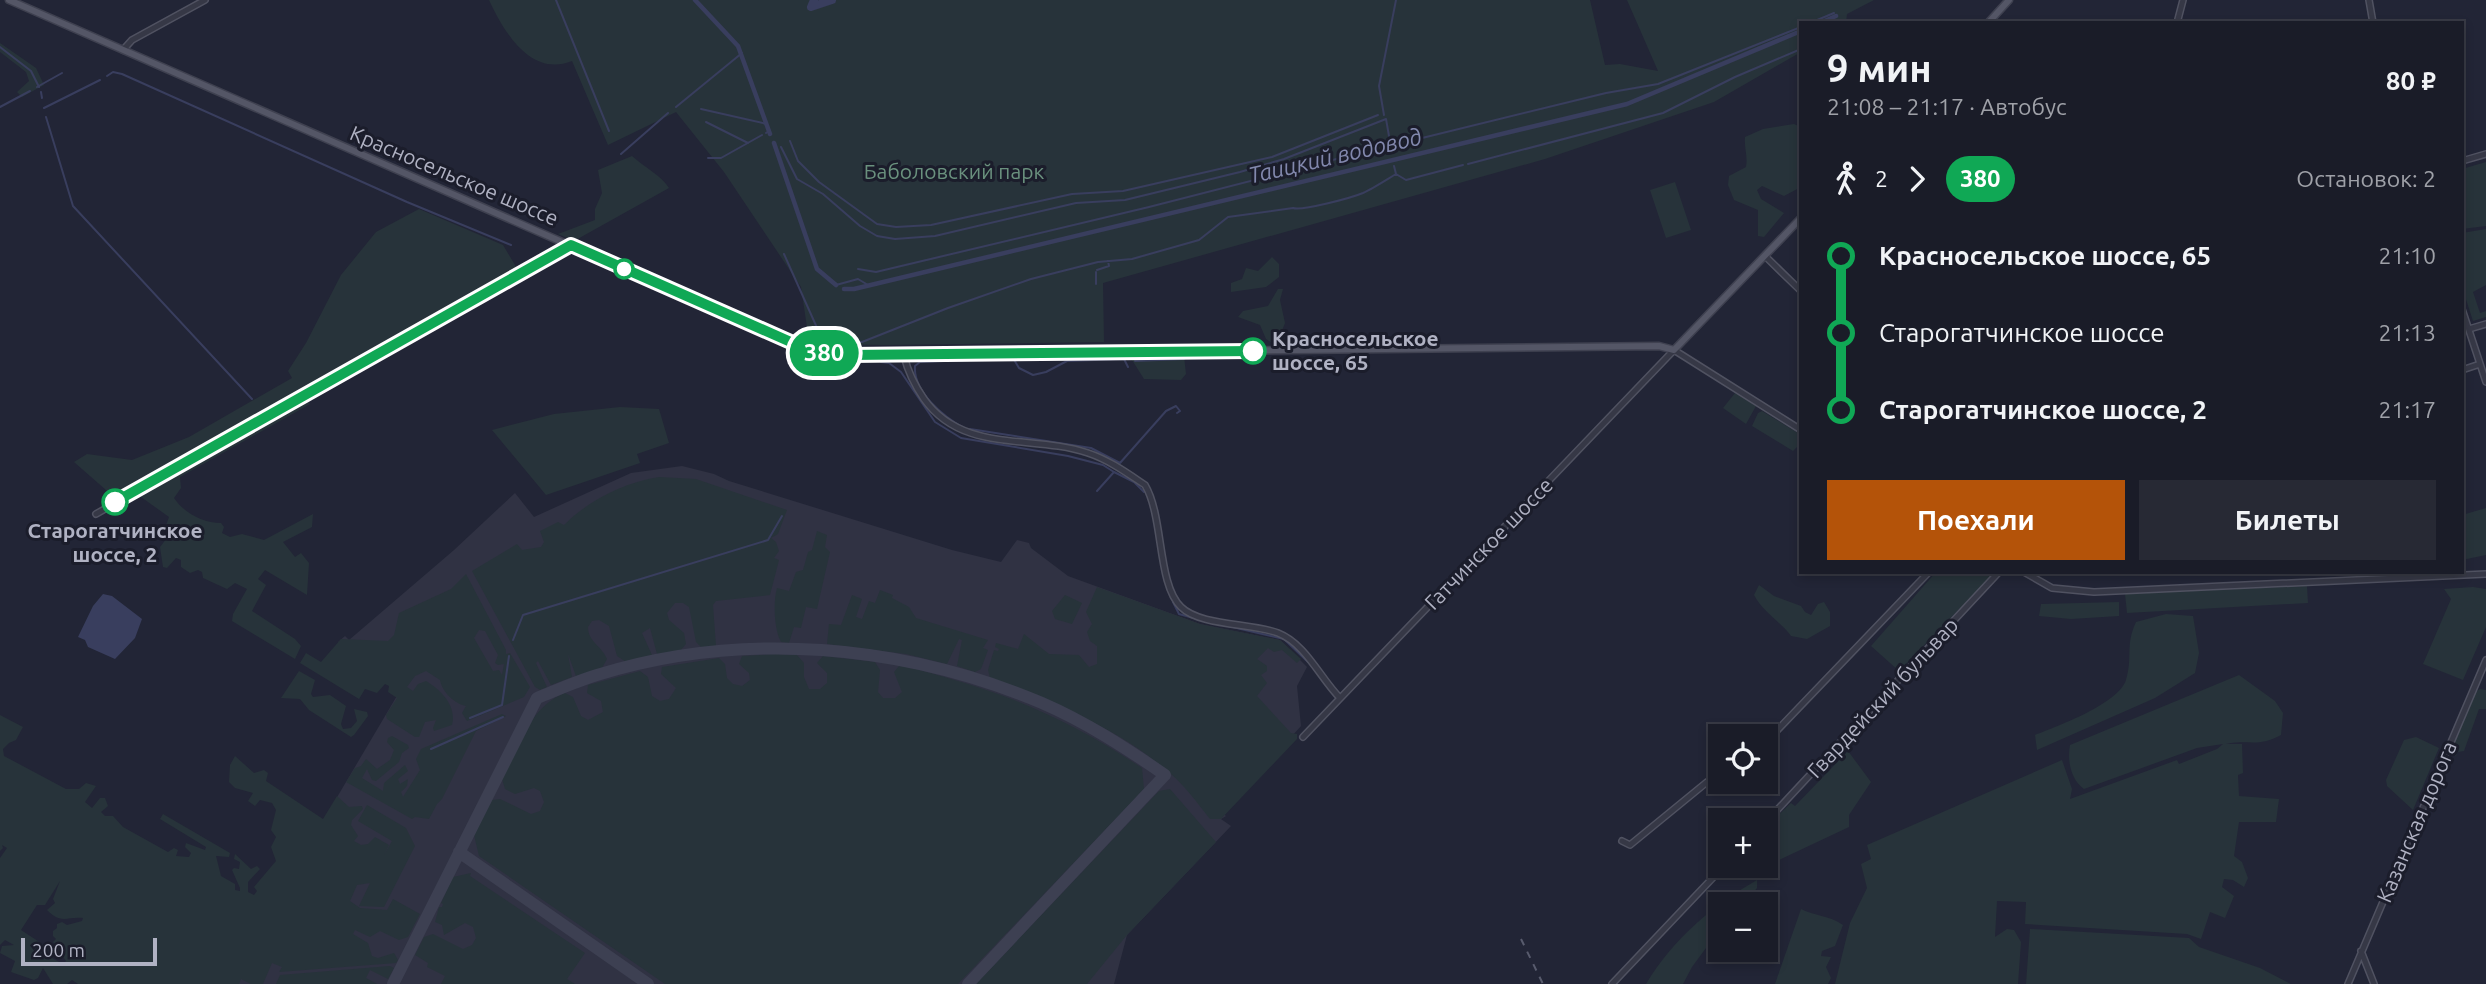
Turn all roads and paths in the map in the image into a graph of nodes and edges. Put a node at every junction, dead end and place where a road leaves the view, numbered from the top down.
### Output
1 (9, 0) edge
2 (205, 0) edge
3 (2009, 0) edge
4 (2183, 0) edge
5 (2369, 0) edge
6 (1990, 21) edge
7 (2178, 21) edge
8 (2373, 21) edge
9 (123, 50) junction
10 (2486, 154) edge
11 (2464, 160) edge
12 (1799, 220) edge
13 (571, 245) junction
14 (1765, 256) junction
15 (1799, 288) edge
16 (2464, 315) edge
17 (2486, 324) edge
18 (2469, 329) junction
19 (1674, 350) junction
20 (904, 356) junction
21 (2480, 365) junction
22 (2464, 369) edge
23 (2486, 382) edge
24 (1799, 429) edge
25 (96, 514) dead end
26 (1927, 574) edge
27 (1997, 574) edge
28 (2028, 574) edge
29 (2312, 574) edge
30 (2486, 574) edge
31 (2312, 581) junction
32 (2486, 660) edge
33 (1340, 698) junction
34 (1778, 729) edge
35 (1303, 737) dead end
36 (1708, 782) edge
37 (1778, 809) edge
38 (1622, 841) dead end
39 (1713, 878) edge
40 (2361, 951) junction
41 (1612, 984) edge
42 (2348, 984) edge
43 (2374, 984) edge

1 - 9 main road, Красносельское шоссе
2 - 9 street
3 - 6 main road
4 - 7 street
5 - 8 street
9 - 13 main road, Красносельское шоссе
10 - 11 street
12 - 14 main road
13 - 20 main road, Красносельское шоссе
13 - 25 street
14 - 15 street
14 - 19 main road
16 - 18 street
17 - 18 street
18 - 21 street
19 - 20 main road, Красносельское шоссе
19 - 24 street
19 - 33 street, Гатчинское шоссе
20 - 33 street
21 - 22 street
21 - 23 street
26 - 34 street
27 - 37 street, Гвардейский бульвар
28 - 31 street
29 - 31 street
30 - 31 street
32 - 40 street, Казанская дорога
33 - 35 street, Гатчинское шоссе
36 - 38 street
39 - 41 street
40 - 42 street, Казанская дорога
40 - 43 street

